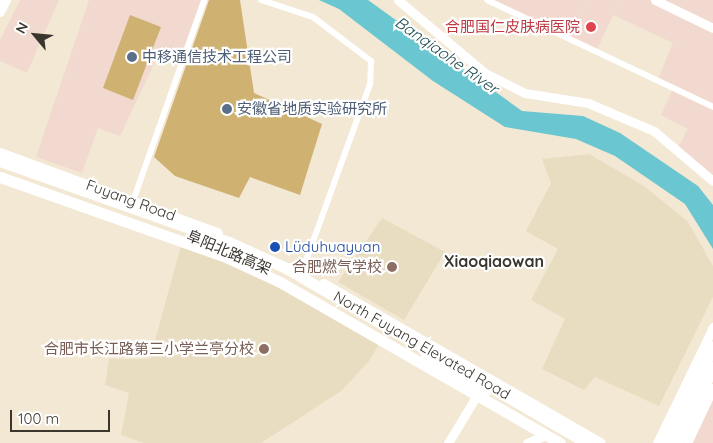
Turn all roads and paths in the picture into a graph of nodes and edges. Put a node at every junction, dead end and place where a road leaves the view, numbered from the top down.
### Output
1 (6, 0) edge
2 (204, 0) edge
3 (261, 0) edge
4 (398, 0) edge
5 (487, 0) edge
6 (656, 0) edge
7 (0, 12) edge
8 (713, 28) edge
9 (713, 108) edge
10 (0, 153) edge
11 (0, 161) edge
12 (0, 168) edge
13 (0, 176) edge
14 (713, 181) edge
15 (133, 201) junction
16 (302, 272) junction
17 (713, 327) edge
18 (713, 346) edge
19 (713, 367) edge
20 (713, 388) edge
21 (476, 395) junction
22 (546, 435) junction
23 (448, 443) edge
24 (527, 443) edge
25 (560, 443) edge
26 (574, 443) edge
27 (587, 443) edge
28 (600, 443) edge
29 (657, 443) edge
30 (667, 443) edge
31 (676, 443) edge
32 (687, 443) edge

1 - 7 main road
2 - 15 street
3 - 16 street
4 - 14 street
5 - 9 street
6 - 8 street
10 - 15 main road, Fuyang Road
11 - 27 highway, North Fuyang Elevated Road
12 - 26 highway, 阜阳北路高架
13 - 21 highway
15 - 16 main road, Fuyang Road
16 - 28 main road, Fuyang Road
17 - 29 street
18 - 30 highway
19 - 31 highway
20 - 32 street
21 - 22 highway
21 - 23 street
22 - 24 street
22 - 25 highway

